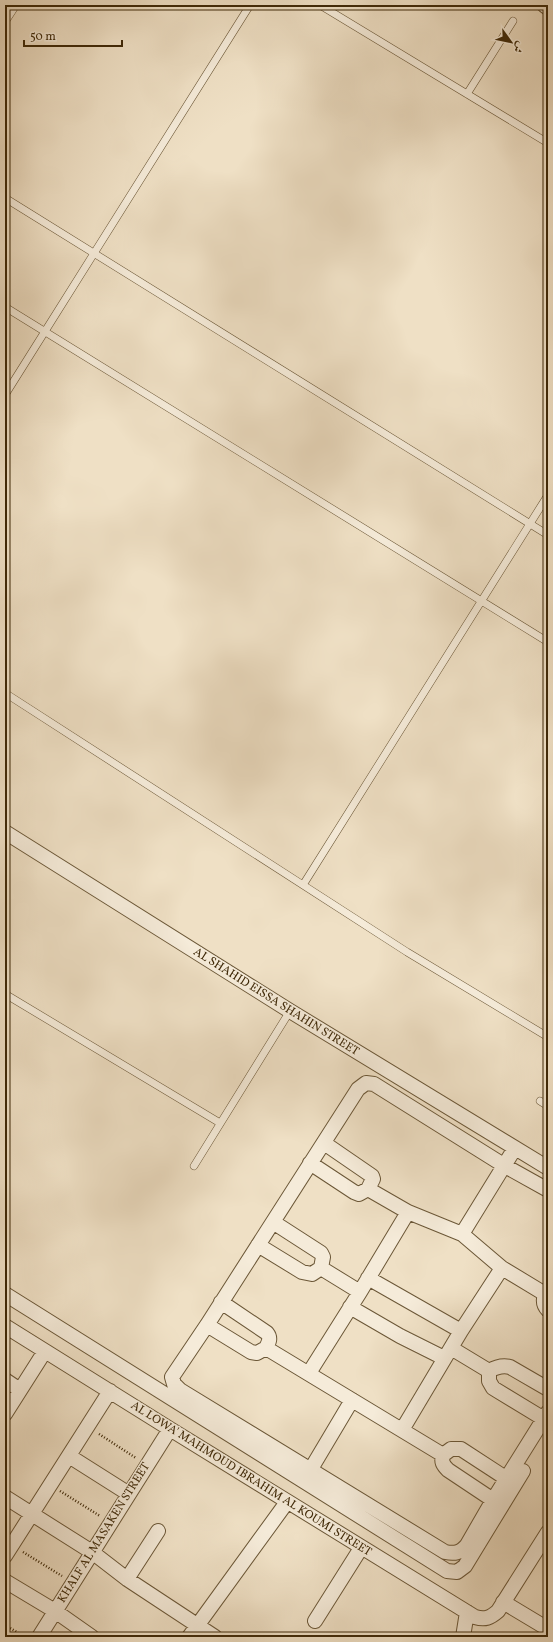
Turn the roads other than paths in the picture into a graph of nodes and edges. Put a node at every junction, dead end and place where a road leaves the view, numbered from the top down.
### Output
1 (16, 5) edge
2 (250, 5) edge
3 (320, 5) edge
4 (544, 5) edge
5 (548, 8) edge
6 (513, 21) dead end
7 (5, 22) edge
8 (467, 94) junction
9 (548, 143) edge
10 (5, 198) edge
11 (94, 253) junction
12 (5, 307) edge
13 (45, 332) junction
14 (5, 395) edge
15 (548, 496) edge
16 (530, 524) junction
17 (548, 535) edge
18 (483, 600) junction
19 (548, 642) edge
20 (5, 693) edge
21 (5, 834) edge
22 (303, 885) junction
23 (5, 994) edge
24 (290, 1011) junction
25 (548, 1037) edge
26 (540, 1101) dead end
27 (548, 1106) edge
28 (220, 1124) junction
29 (324, 1143) junction
30 (516, 1148) junction
31 (310, 1163) junction
32 (194, 1166) dead end
33 (505, 1166) junction
34 (548, 1168) edge
35 (368, 1189) junction
36 (548, 1190) edge
37 (408, 1212) junction
38 (273, 1222) junction
39 (462, 1234) junction
40 (258, 1245) junction
41 (321, 1268) junction
42 (502, 1268) junction
43 (368, 1278) junction
44 (360, 1292) junction
45 (547, 1293) edge
46 (5, 1294) edge
47 (221, 1302) junction
48 (350, 1307) junction
49 (548, 1310) edge
50 (207, 1325) junction
51 (5, 1326) edge
52 (461, 1332) junction
53 (266, 1348) junction
54 (45, 1351) junction
55 (448, 1353) junction
56 (489, 1371) junction
57 (308, 1373) junction
58 (5, 1380) edge
59 (548, 1389) edge
60 (20, 1390) junction
61 (110, 1391) junction
62 (352, 1400) junction
63 (5, 1414) edge
64 (547, 1421) edge
65 (170, 1429) junction
66 (402, 1430) junction
67 (443, 1455) junction
68 (69, 1456) junction
69 (307, 1476) junction
70 (507, 1479) junction
71 (129, 1494) junction
72 (5, 1497) edge
73 (493, 1500) junction
74 (287, 1502) junction
75 (32, 1514) junction
76 (158, 1531) dead end
77 (548, 1532) edge
78 (361, 1548) junction
79 (543, 1548) edge
80 (9, 1551) edge
81 (92, 1552) junction
82 (127, 1579) junction
83 (5, 1581) edge
84 (500, 1606) junction
85 (55, 1611) junction
86 (467, 1612) junction
87 (315, 1620) dead end
88 (548, 1629) edge
89 (193, 1631) edge
90 (39, 1637) edge
91 (92, 1637) edge
92 (215, 1637) edge
93 (463, 1637) edge

1 - 7 lane
2 - 11 lane
3 - 8 lane
4 - 5 street
6 - 8 lane
8 - 9 lane
10 - 11 lane
11 - 13 lane
11 - 16 lane
12 - 13 lane
13 - 14 lane
13 - 18 lane
15 - 16 lane
16 - 17 lane
16 - 18 lane
18 - 19 lane
18 - 22 lane
20 - 22 lane
21 - 24 street, AL SHAHID EISSA SHAHIN STREET
22 - 25 lane
23 - 28 lane
24 - 28 lane
24 - 30 street, AL SHAHID EISSA SHAHIN STREET
26 - 27 lane
28 - 32 lane
29 - 31 street
29 - 33 street
29 - 35 street
30 - 33 street
30 - 34 street, AL SHAHID EISSA SHAHIN STREET
31 - 35 street
31 - 38 street
33 - 36 street
33 - 39 street
35 - 37 street
37 - 39 street
37 - 43 street
38 - 40 street
38 - 41 street
39 - 42 street
40 - 41 street
40 - 47 street
41 - 44 street
42 - 45 street
42 - 52 street
43 - 44 street
43 - 52 street
44 - 48 street
45 - 49 street
46 - 69 street
47 - 50 street
47 - 53 street
48 - 55 street
48 - 57 street
50 - 53 street
50 - 69 street
51 - 54 street, AL LOWA' MAHMOUD IBRAHIM AL KOUMI STREET
52 - 55 street
53 - 57 street
54 - 60 street
54 - 61 street, AL LOWA' MAHMOUD IBRAHIM AL KOUMI STREET
55 - 56 street
55 - 66 street
56 - 59 street
56 - 64 street
57 - 62 street
58 - 60 street
60 - 63 street
61 - 65 street, AL LOWA' MAHMOUD IBRAHIM AL KOUMI STREET
61 - 68 street
62 - 66 street
62 - 69 street
64 - 69 street
64 - 70 street
65 - 71 street, KHALF AL MASAKEN STREET
65 - 74 street, AL LOWA' MAHMOUD IBRAHIM AL KOUMI STREET
66 - 67 street
67 - 70 street
67 - 73 street
68 - 71 street
68 - 75 street
69 - 73 street
70 - 73 street
71 - 81 street, KHALF AL MASAKEN STREET
72 - 75 street
74 - 78 street, AL LOWA' MAHMOUD IBRAHIM AL KOUMI STREET
74 - 89 street
75 - 80 street
75 - 81 street
76 - 82 street
77 - 79 street
78 - 86 street, AL LOWA' MAHMOUD IBRAHIM AL KOUMI STREET
78 - 87 street
79 - 84 street
81 - 82 street
81 - 85 street, KHALF AL MASAKEN STREET
82 - 89 street
83 - 85 street
84 - 86 street, AL LOWA' MAHMOUD IBRAHIM AL KOUMI STREET
84 - 88 street
85 - 90 street, KHALF AL MASAKEN STREET
85 - 91 street
86 - 93 street
89 - 92 street

